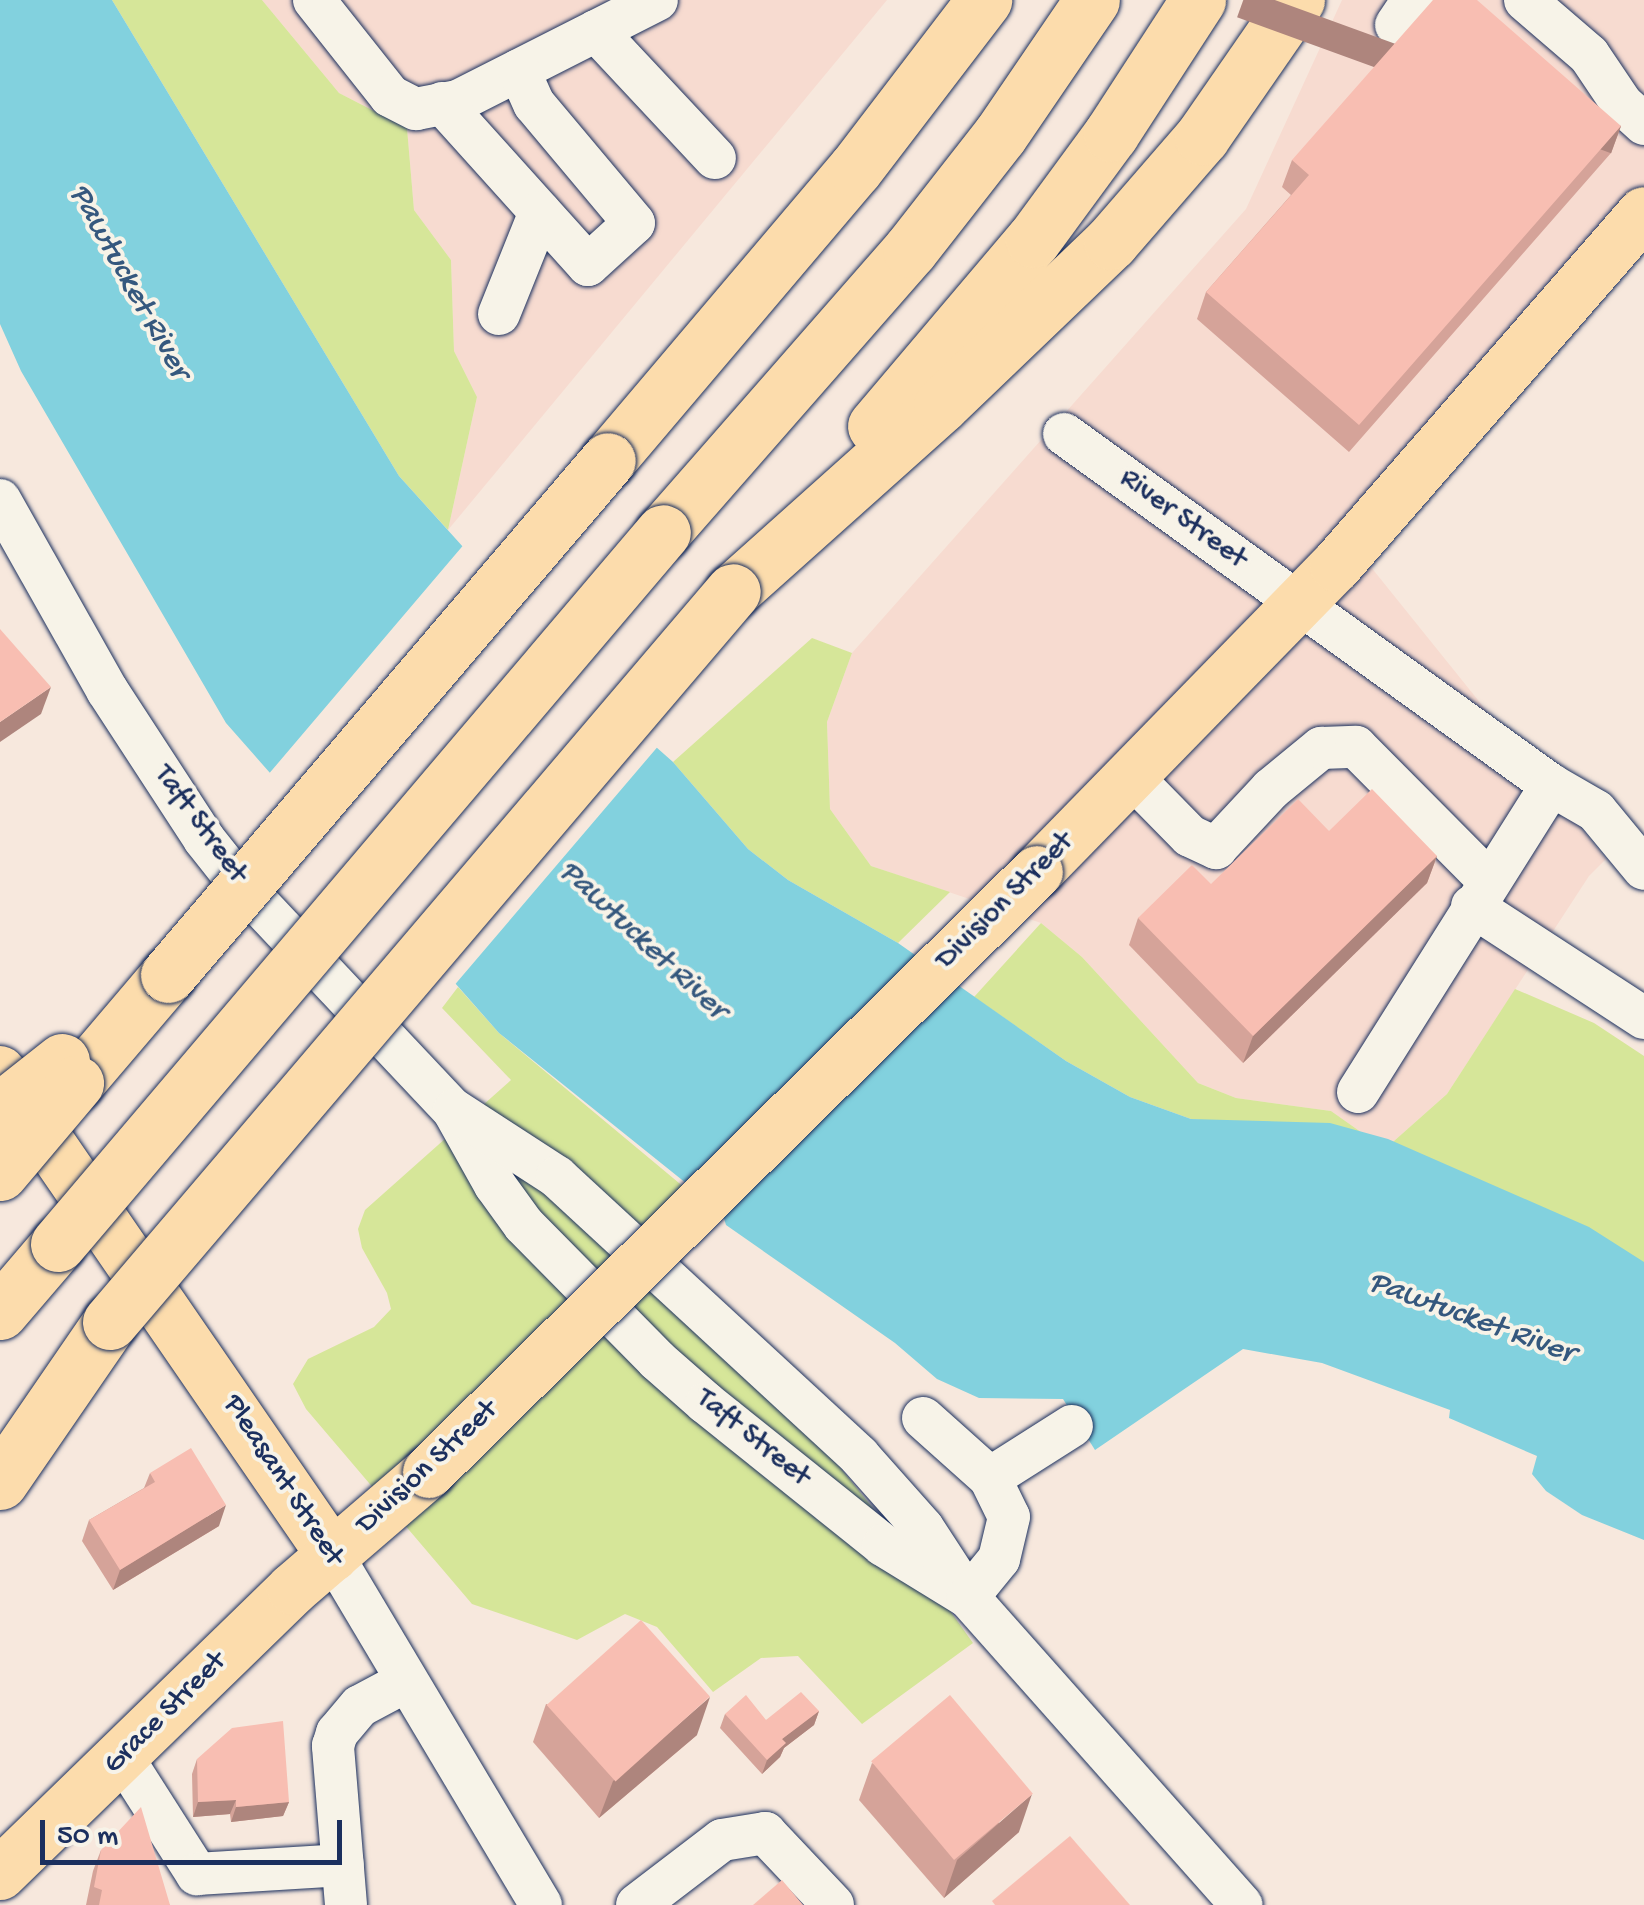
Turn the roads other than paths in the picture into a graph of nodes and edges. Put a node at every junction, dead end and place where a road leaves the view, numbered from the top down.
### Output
1 (314, 0) edge
2 (658, 0) edge
3 (984, 0) edge
4 (1092, 0) edge
5 (1198, 0) edge
6 (1297, 0) edge
7 (1525, 0) edge
8 (596, 31) junction
9 (519, 70) junction
10 (442, 104) junction
11 (1644, 124) edge
12 (715, 158) dead end
13 (540, 212) junction
14 (1644, 213) edge
15 (1644, 240) edge
16 (1574, 292) junction
17 (498, 314) dead end
18 (1064, 434) dead end
19 (0, 500) edge
20 (733, 591) junction
21 (1299, 606) junction
22 (1131, 776) junction
23 (1551, 785) junction
24 (1644, 868) edge
25 (1480, 893) junction
26 (1644, 1018) edge
27 (0, 1072) edge
28 (69, 1072) junction
29 (1358, 1092) dead end
30 (0, 1110) edge
31 (453, 1110) junction
32 (0, 1173) edge
33 (607, 1223) junction
34 (562, 1267) junction
35 (0, 1312) edge
36 (110, 1322) junction
37 (924, 1418) dead end
38 (1072, 1426) dead end
39 (0, 1445) edge
40 (990, 1478) junction
41 (0, 1482) edge
42 (332, 1556) junction
43 (968, 1597) junction
44 (405, 1682) junction
45 (122, 1758) junction
46 (0, 1874) edge
47 (344, 1885) edge
48 (540, 1905) edge
49 (636, 1905) edge
50 (833, 1905) edge
51 (1240, 1905) edge

1 - 10 street
2 - 8 street
3 - 28 highway, bridge
4 - 35 highway, bridge
5 - 20 highway
6 - 20 highway
7 - 11 street
8 - 9 street
8 - 12 street
9 - 10 street
9 - 13 street
10 - 13 street
13 - 17 street
14 - 16 main road, Division Street
15 - 16 main road
16 - 21 main road, Division Street
18 - 21 street, River Street
19 - 31 street, Taft Street
20 - 36 highway, bridge
21 - 22 main road, Division Street
21 - 23 street, River Street
22 - 25 street
22 - 42 main road, Division Street, bridge
23 - 24 street, River Street
23 - 25 street
25 - 26 street
25 - 29 street
27 - 42 main road, Pleasant Street
28 - 30 highway, bridge
28 - 32 highway, bridge
31 - 33 street, Taft Street
31 - 34 street, Taft Street
33 - 34 street
33 - 43 street, Taft Street
34 - 43 street, Taft Street
36 - 39 highway
36 - 41 highway
37 - 40 street
38 - 40 street
40 - 43 street
42 - 44 street, Pleasant Street
42 - 45 main road, Grace Street
43 - 51 street, Taft Street
44 - 47 street
44 - 48 street, Pleasant Street
45 - 46 main road, Grace Street
45 - 47 street
49 - 50 street

